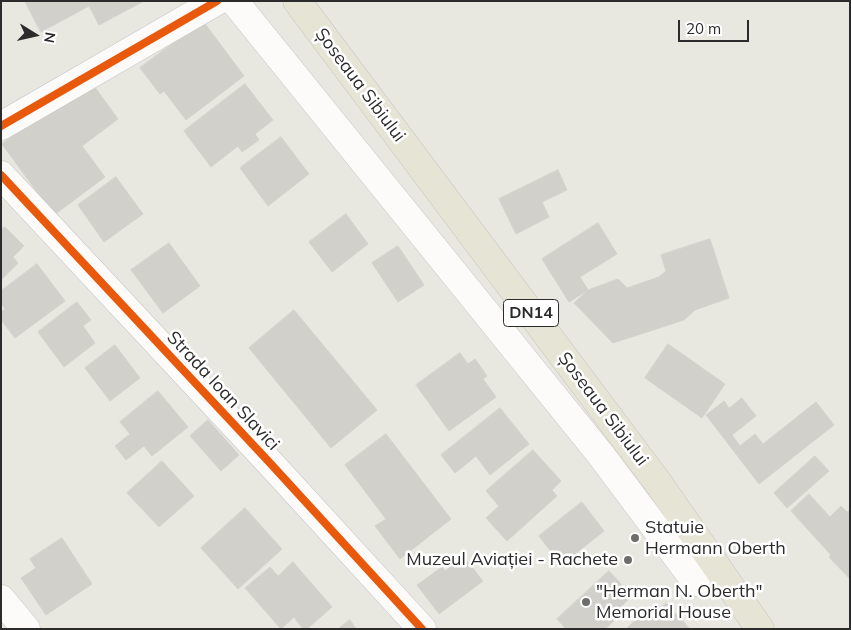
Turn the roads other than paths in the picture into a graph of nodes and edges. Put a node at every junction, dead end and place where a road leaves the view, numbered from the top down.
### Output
1 (217, 1) edge
2 (234, 1) edge
3 (296, 1) edge
4 (1, 126) edge
5 (1, 175) edge
6 (696, 582) dead end
7 (1, 599) edge
8 (26, 629) edge
9 (422, 629) edge
10 (760, 629) edge

1 - 4 street
2 - 6 street
3 - 10 main road, Șoseaua Sibiului / DN14
5 - 9 street, Strada Ioan Slavici
7 - 8 street

